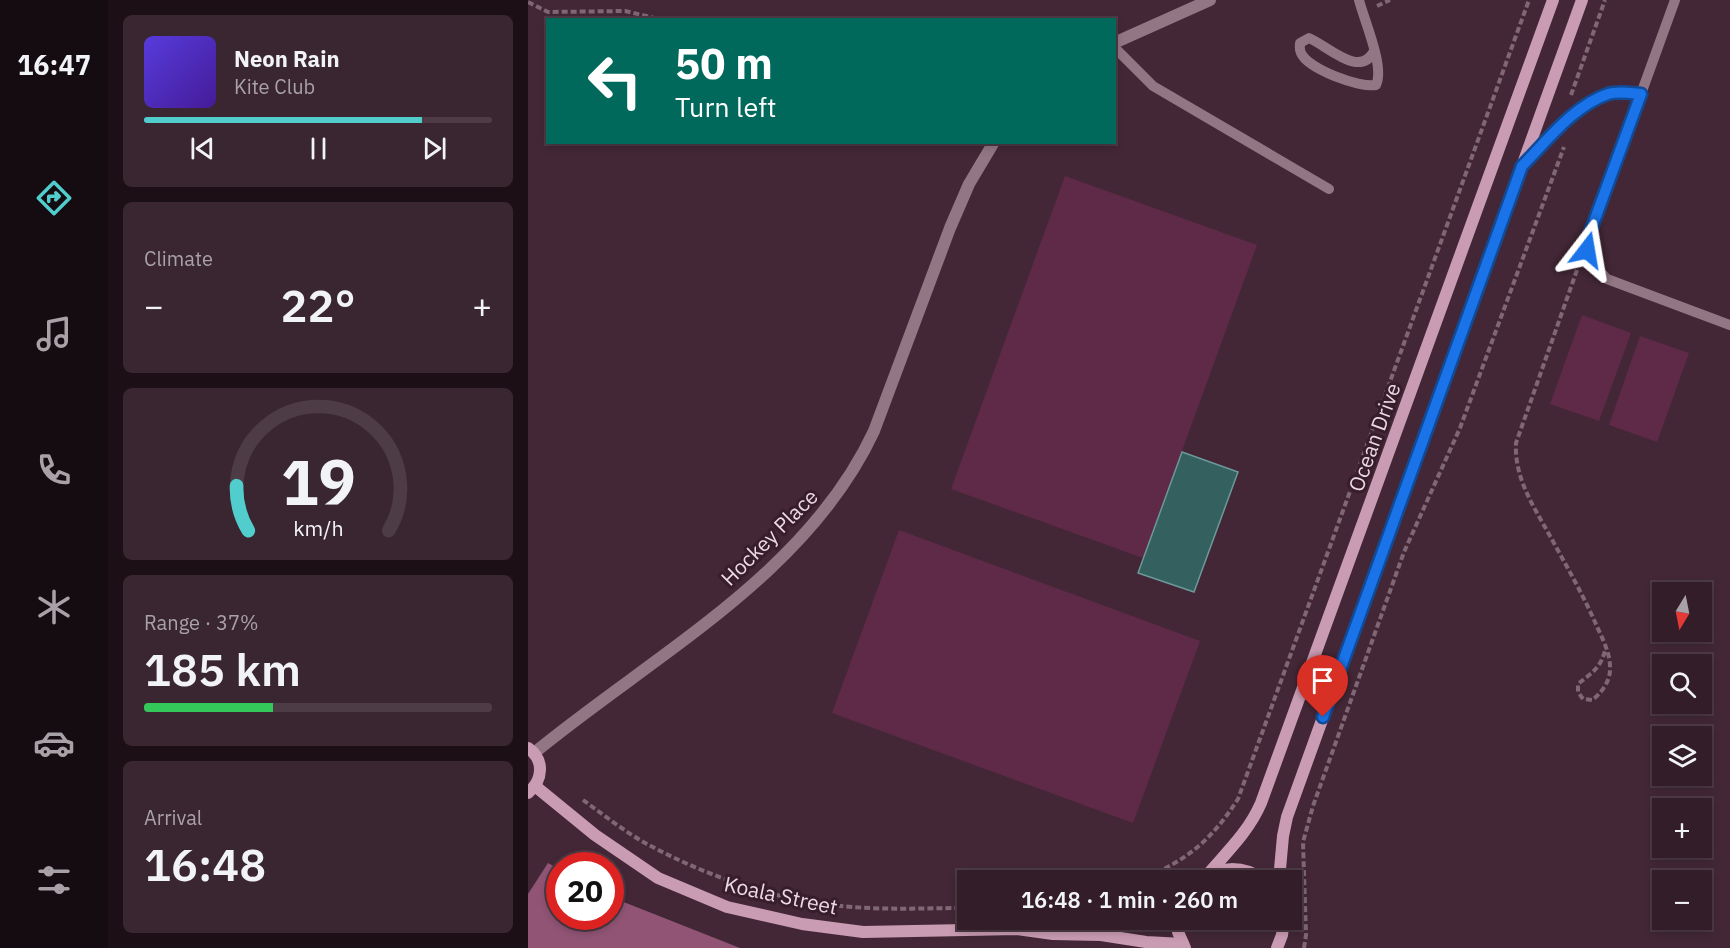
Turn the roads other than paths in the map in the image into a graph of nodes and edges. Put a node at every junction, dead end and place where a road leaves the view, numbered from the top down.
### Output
1 (1210, 0) edge
2 (1359, 0) edge
3 (1553, 0) edge
4 (1582, 0) edge
5 (1675, 0) edge
6 (1116, 42) edge
7 (1116, 50) edge
8 (1374, 51) junction
9 (1641, 94) junction
10 (993, 144) edge
11 (1522, 166) junction
12 (1329, 189) dead end
13 (1730, 325) edge
14 (531, 750) edge
15 (532, 789) edge
16 (1210, 870) edge
17 (1280, 870) edge
18 (966, 930) edge
19 (1024, 930) edge
20 (1180, 930) edge
21 (1284, 930) edge
22 (1184, 947) edge
23 (1277, 948) edge

1 - 6 street
2 - 8 lane
3 - 16 main road, Ocean Drive
4 - 11 main road
5 - 9 lane
7 - 12 lane
8 - 8 lane
9 - 11 lane
9 - 13 lane
10 - 14 street, Hockey Place
11 - 17 main road
14 - 15 main road
15 - 18 main road, Koala Street
19 - 22 main road, Koala Street
20 - 22 main road
21 - 23 main road

